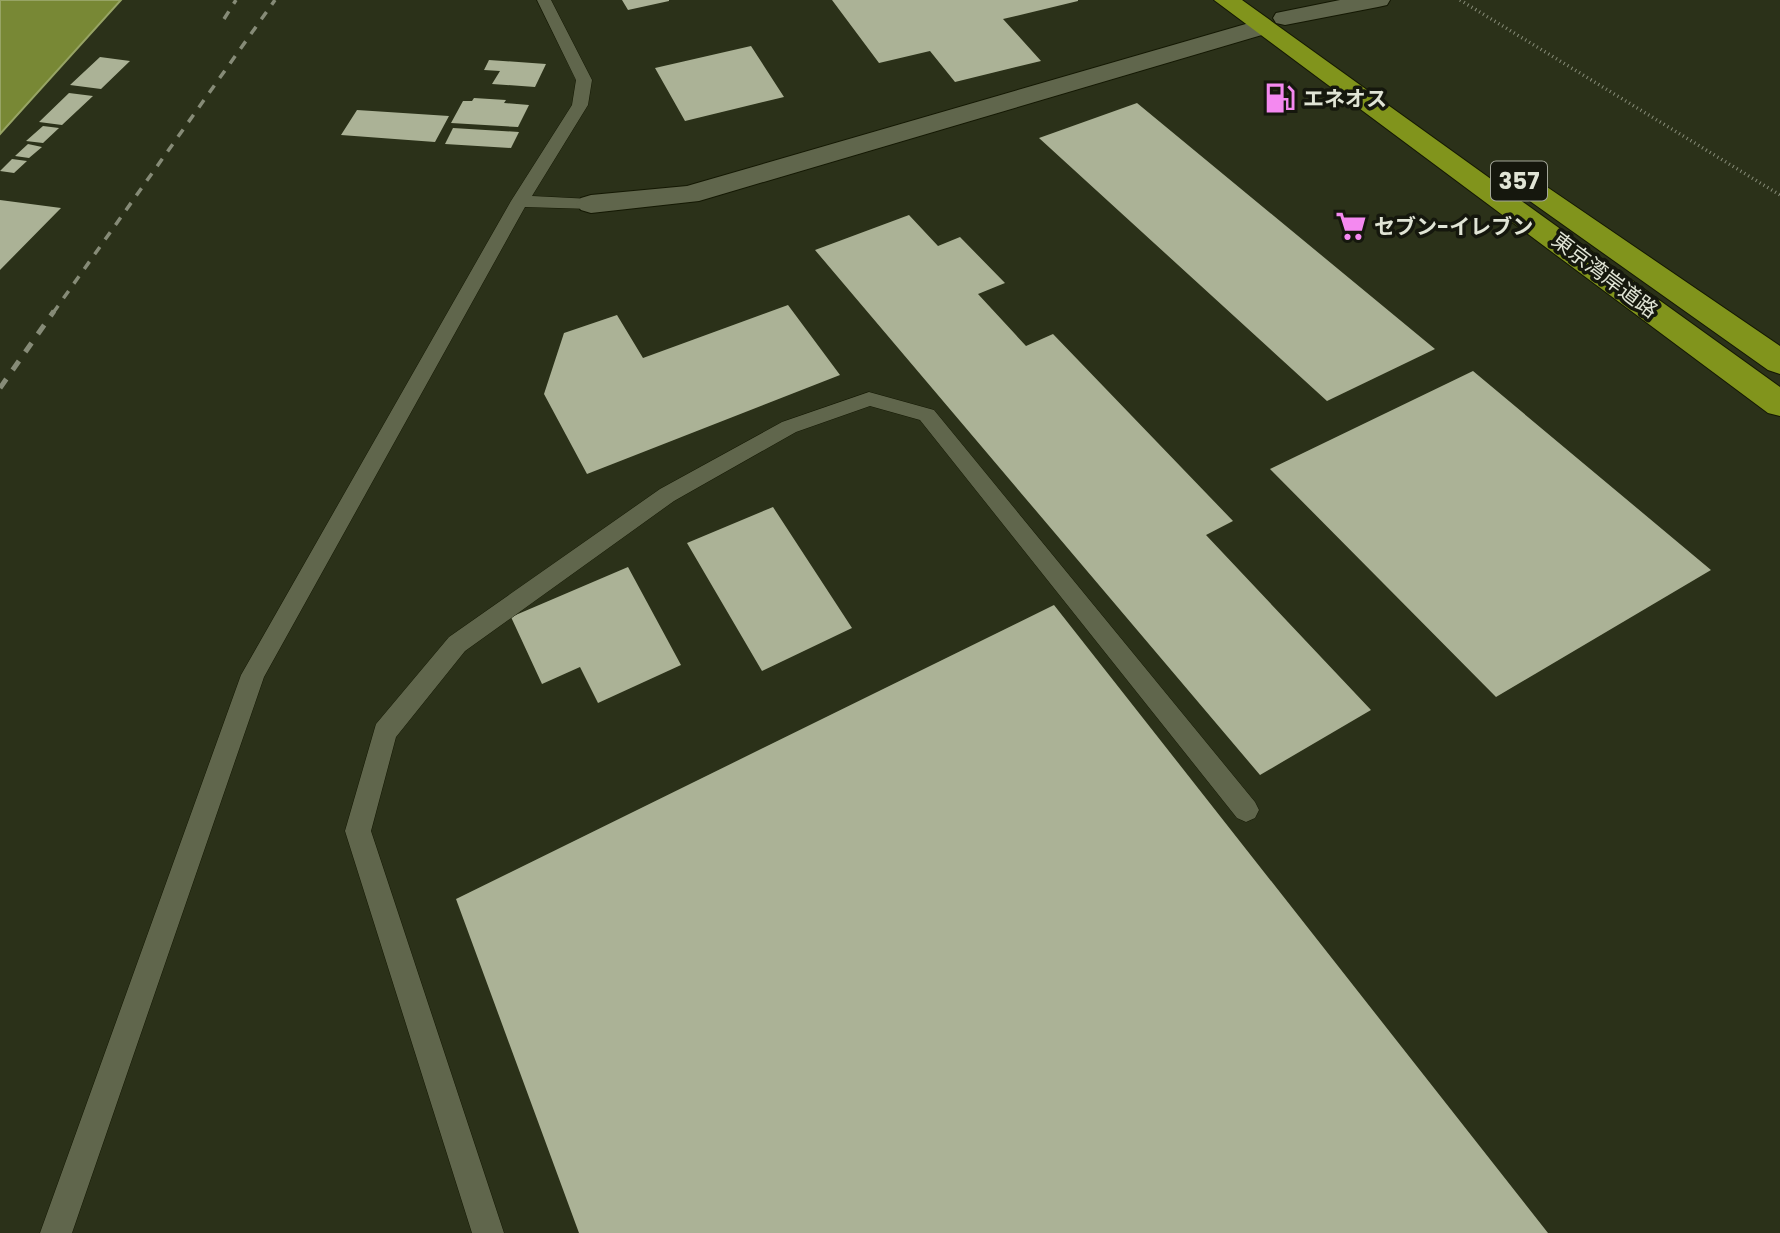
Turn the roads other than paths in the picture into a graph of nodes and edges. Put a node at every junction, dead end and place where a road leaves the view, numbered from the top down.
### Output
1 (544, 0) edge
2 (1226, 0) edge
3 (1378, 0) edge
4 (1269, 15) edge
5 (520, 201) junction
6 (591, 204) joint
7 (1780, 362) edge
8 (1780, 404) edge
9 (1246, 810) dead end
10 (57, 1233) edge
11 (488, 1233) edge

1 - 5 lane
2 - 4 highway, 東京湾岸道路 / 357
3 - 4 street
4 - 6 street
4 - 7 highway, 東京湾岸道路 / 357
4 - 8 highway, 東京湾岸道路 / 357
5 - 6 lane
5 - 10 lane
9 - 11 lane

